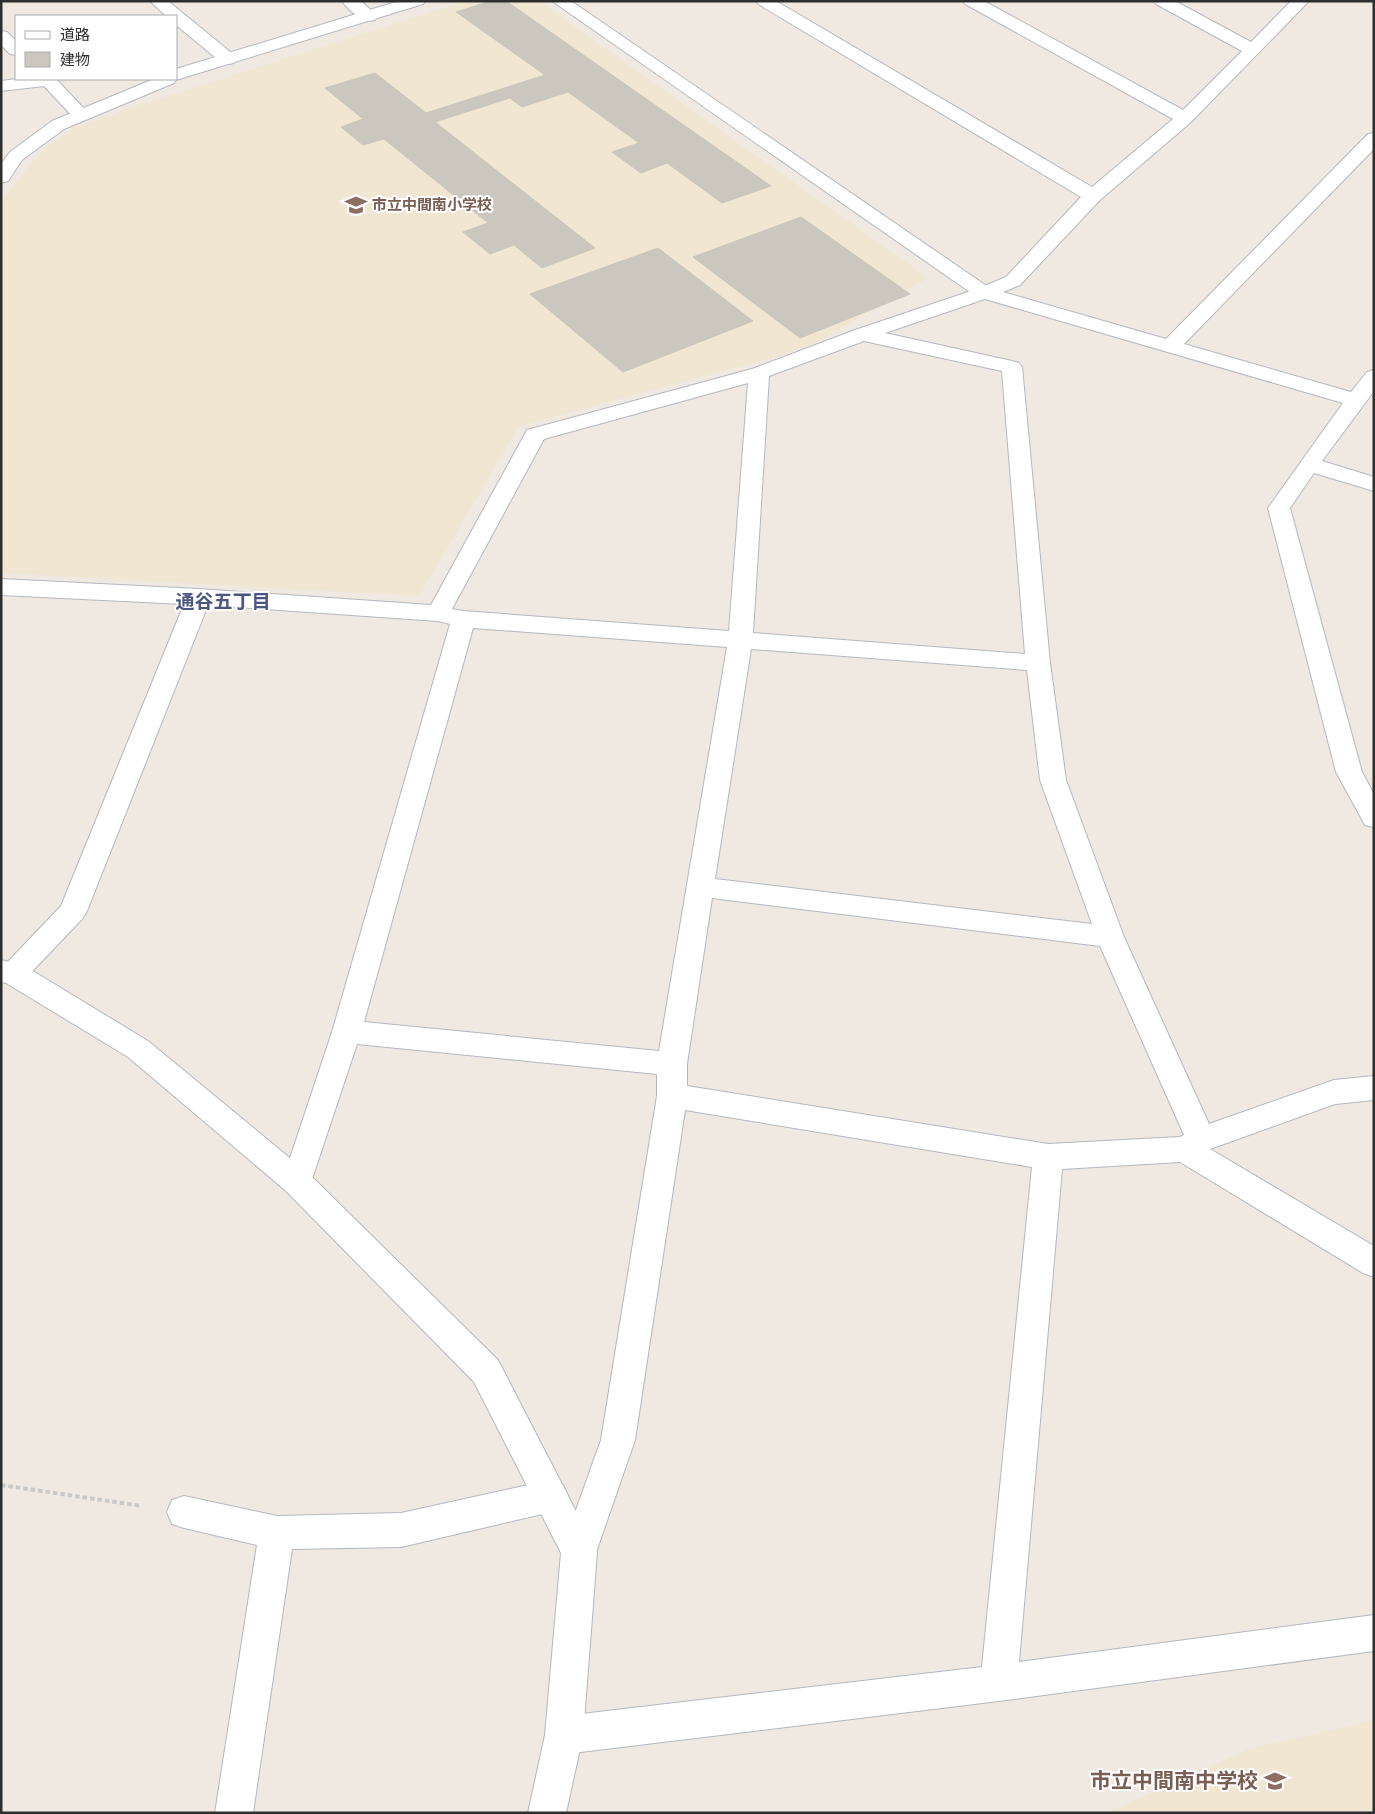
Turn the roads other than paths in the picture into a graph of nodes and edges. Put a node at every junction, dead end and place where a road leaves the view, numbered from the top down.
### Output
1 (158, 1) edge
2 (350, 1) edge
3 (417, 1) edge
4 (560, 1) edge
5 (764, 1) edge
6 (971, 1) edge
7 (1162, 1) edge
8 (1301, 1) edge
9 (175, 15) edge
10 (369, 16) junction
11 (178, 18) edge
12 (1, 36) edge
13 (15, 49) edge
14 (1253, 50) junction
15 (228, 59) junction
16 (178, 74) edge
17 (40, 80) edge
18 (48, 80) edge
19 (166, 80) edge
20 (1, 86) edge
21 (81, 115) junction
22 (1185, 118) junction
23 (1374, 138) edge
24 (2, 174) edge
25 (1093, 196) junction
26 (984, 293) junction
27 (862, 334) junction
28 (1170, 346) junction
29 (759, 373) junction
30 (1374, 376) edge
31 (1356, 400) junction
32 (1309, 464) junction
33 (1374, 484) edge
34 (1, 587) edge
35 (199, 597) junction
36 (450, 616) junction
37 (740, 640) junction
38 (1038, 663) junction
39 (1374, 818) edge
40 (701, 888) junction
41 (1110, 937) junction
42 (7, 972) edge
43 (347, 1032) junction
44 (672, 1064) junction
45 (1374, 1088) edge
46 (672, 1096) junction
47 (1192, 1145) junction
48 (1048, 1157) junction
49 (297, 1182) junction
50 (1374, 1263) edge
51 (551, 1496) junction
52 (184, 1512) road end
53 (277, 1533) junction
54 (579, 1552) junction
55 (1374, 1633) edge
56 (999, 1683) junction
57 (564, 1736) junction
58 (234, 1813) edge
59 (547, 1813) edge

1 - 9 street
2 - 10 street
3 - 10 street
4 - 26 street
5 - 25 street
6 - 22 street
7 - 14 street
8 - 14 street
10 - 15 street
11 - 15 street
12 - 13 street
14 - 22 street
15 - 16 street
17 - 20 street
18 - 21 street
19 - 21 street
21 - 24 street
22 - 25 street
23 - 28 street
25 - 26 street
26 - 27 street
26 - 28 street
27 - 29 street
27 - 38 street
28 - 31 street
29 - 36 street
29 - 37 street
30 - 31 street
31 - 32 street
32 - 33 street
32 - 39 street
34 - 35 street
35 - 36 street
35 - 42 street
36 - 37 street
36 - 43 street
37 - 38 street
37 - 40 street
38 - 41 street
40 - 41 street
40 - 44 street
41 - 47 street
42 - 49 street
43 - 44 street
43 - 49 street
44 - 46 street
45 - 47 street
46 - 48 street
46 - 54 street
47 - 48 street
47 - 50 street
48 - 56 street
49 - 51 street
51 - 53 street
51 - 54 street
52 - 53 street
53 - 58 street
54 - 57 street
55 - 56 street
56 - 57 street
57 - 59 street

